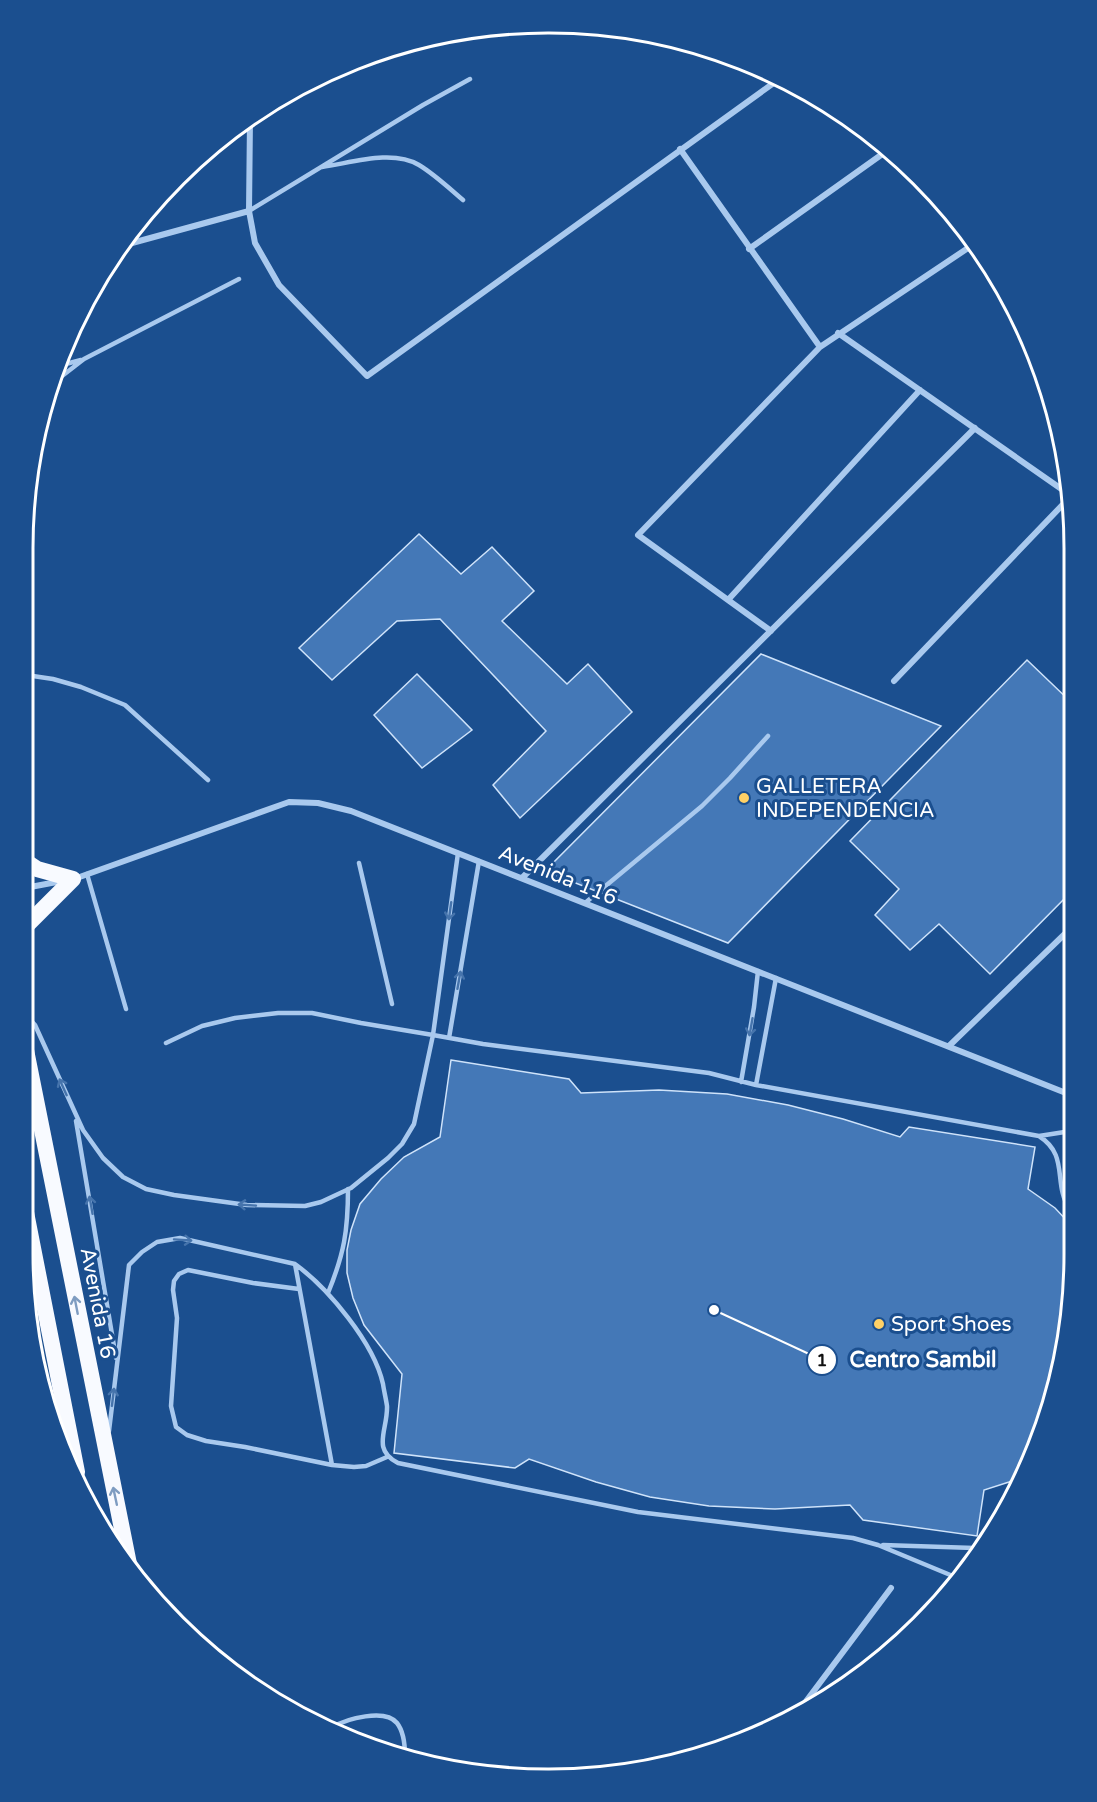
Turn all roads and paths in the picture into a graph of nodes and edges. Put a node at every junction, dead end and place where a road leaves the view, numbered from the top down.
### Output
1 (471, 79) dead end
2 (772, 84) edge
3 (250, 129) edge
4 (680, 149) junction
5 (881, 155) edge
6 (319, 167) junction
7 (463, 200) dead end
8 (249, 211) junction
9 (135, 242) edge
10 (749, 249) junction
11 (967, 249) edge
12 (239, 279) dead end
13 (838, 333) junction
14 (820, 347) junction
15 (84, 359) junction
16 (67, 363) edge
17 (63, 375) edge
18 (920, 390) junction
19 (975, 428) junction
20 (1061, 489) edge
21 (1062, 504) edge
22 (728, 600) junction
23 (771, 631) junction
24 (33, 676) edge
25 (894, 681) dead end
26 (768, 736) dead end
27 (208, 780) dead end
28 (458, 853) junction
29 (479, 861) junction
30 (359, 863) dead end
31 (33, 866) edge
32 (80, 877) junction
33 (522, 878) junction
34 (33, 886) edge
35 (585, 903) junction
36 (33, 920) edge
37 (1064, 937) edge
38 (758, 971) junction
39 (776, 978) junction
40 (392, 1004) dead end
41 (126, 1009) dead end
42 (33, 1023) edge
43 (433, 1035) junction
44 (449, 1038) junction
45 (166, 1042) dead end
46 (949, 1047) junction
47 (741, 1082) junction
48 (756, 1085) junction
49 (33, 1086) edge
50 (1064, 1092) edge
51 (75, 1116) junction
52 (1064, 1132) edge
53 (1039, 1136) junction
54 (348, 1189) junction
55 (1064, 1196) edge
56 (33, 1254) edge
57 (295, 1264) junction
58 (299, 1289) junction
59 (328, 1293) junction
60 (117, 1367) junction
61 (64, 1431) edge
62 (106, 1455) junction
63 (387, 1457) junction
64 (332, 1465) junction
65 (878, 1545) junction
66 (125, 1547) edge
67 (971, 1548) edge
68 (950, 1575) edge
69 (891, 1588) dead end
70 (808, 1699) edge
71 (338, 1724) edge
72 (405, 1748) edge

1 - 6 lane
2 - 4 street
3 - 8 street
4 - 8 street
4 - 10 street
5 - 10 street
6 - 7 lane
6 - 8 lane
8 - 9 street
10 - 14 street
11 - 13 street
12 - 15 lane
13 - 14 street
13 - 18 street
14 - 22 street
15 - 16 lane
15 - 17 lane
18 - 19 street
18 - 22 street
19 - 20 street
19 - 23 street
21 - 25 street
22 - 23 street
23 - 33 street
24 - 27 lane
26 - 35 lane
28 - 29 street, Avenida 116
28 - 32 street, Avenida 116
28 -> 43 lane
29 - 33 street, Avenida 116
44 -> 29 lane
30 - 40 lane
31 - 32 highway
32 - 34 street, Avenida 116
32 - 36 highway
32 - 41 lane
33 - 35 street, Avenida 116
35 - 38 street, Avenida 116
37 - 46 street
38 - 39 street, Avenida 116
38 -> 47 lane
39 - 46 street, Avenida 116
39 - 48 lane
51 -> 42 lane
43 - 44 lane
43 - 45 lane
43 - 54 lane
44 - 47 lane
46 - 50 street, Avenida 116
47 - 48 lane
48 - 53 lane
62 -> 49 highway, Avenida 16
54 -> 51 lane
60 -> 51 lane
52 - 53 lane
53 - 55 lane
54 - 59 lane
56 - 61 highway
57 - 58 lane
57 - 59 lane
60 -> 57 lane
58 - 64 lane
58 - 64 lane
59 - 63 lane
62 -> 60 lane
66 -> 62 highway, Avenida 16
63 - 64 lane
63 - 65 lane
65 - 67 lane
65 - 68 lane
69 - 70 street
71 - 72 lane

